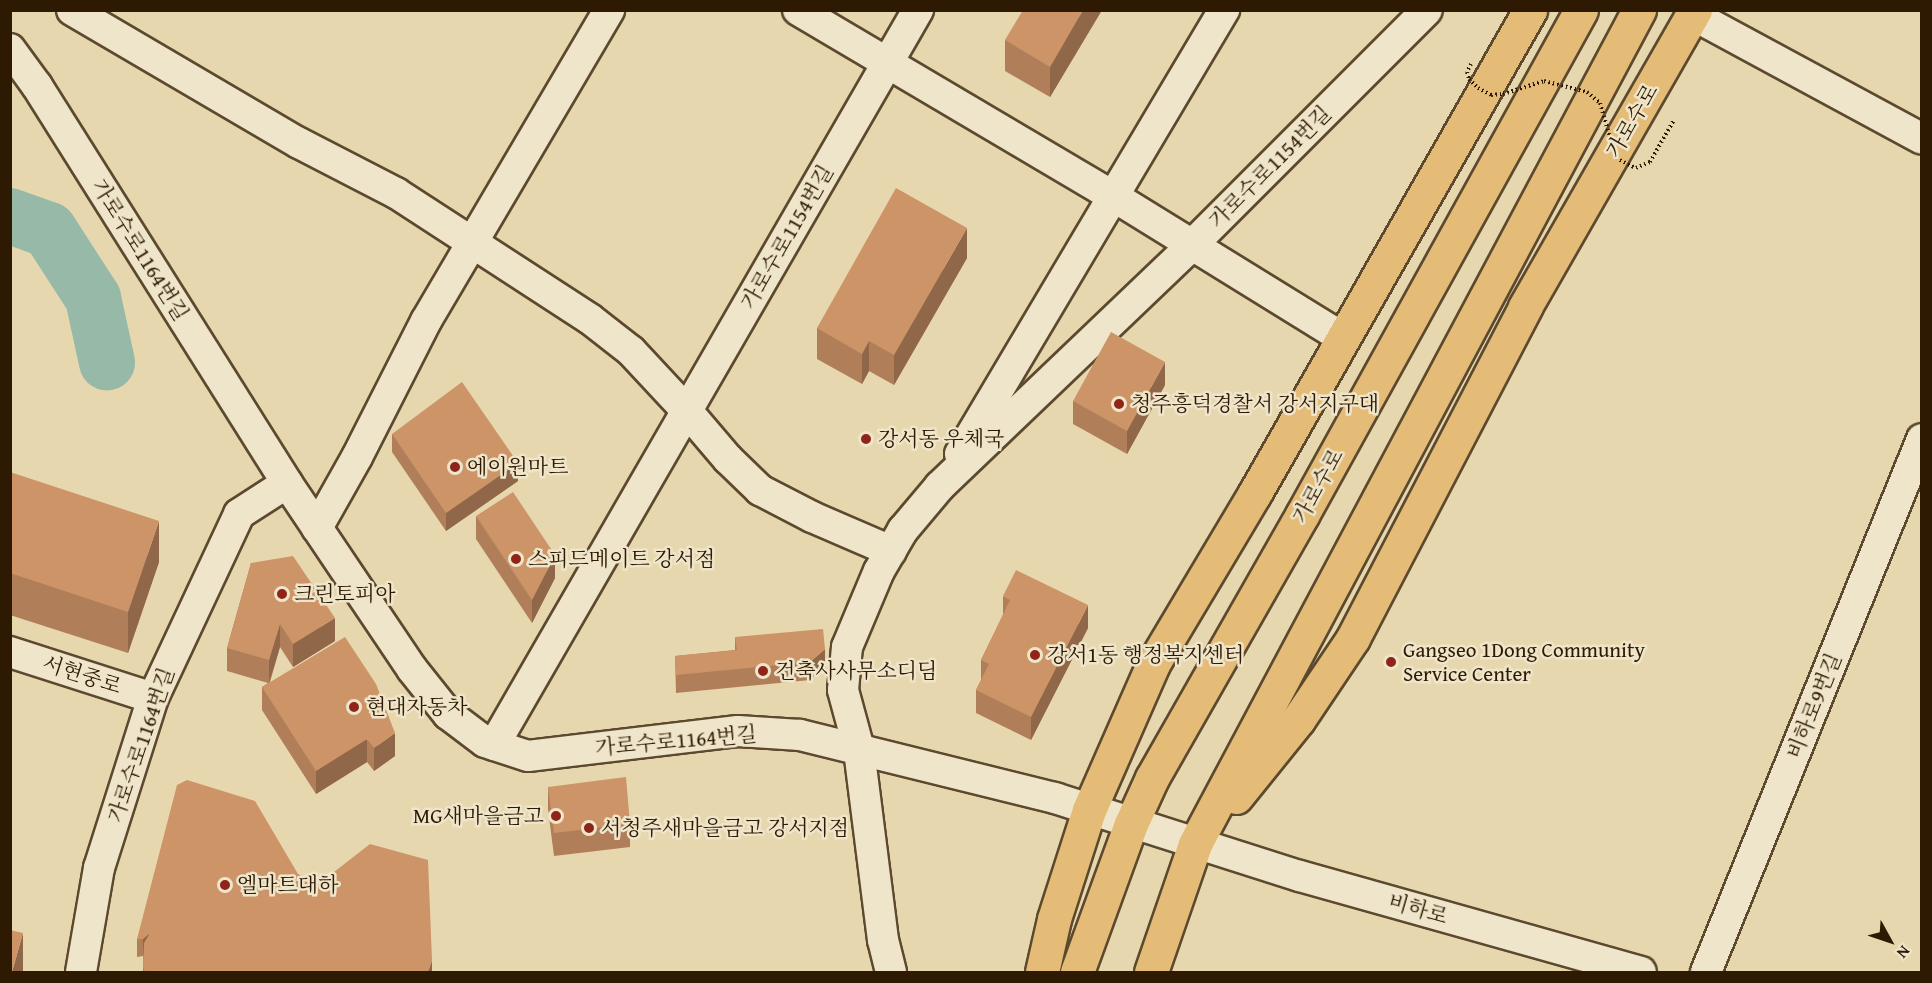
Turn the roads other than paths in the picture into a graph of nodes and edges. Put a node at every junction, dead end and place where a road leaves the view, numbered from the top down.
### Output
1 (72, 10) edge
2 (609, 10) edge
3 (798, 10) edge
4 (918, 10) edge
5 (1224, 10) edge
6 (1427, 10) edge
7 (1530, 10) edge
8 (1581, 10) edge
9 (1639, 10) edge
10 (1694, 13) edge
11 (10, 49) edge
12 (888, 63) junction
13 (10, 80) edge
14 (54, 113) junction
15 (1922, 139) edge
16 (1113, 196) junction
17 (472, 245) junction
18 (1192, 245) junction
19 (1343, 338) junction
20 (687, 411) junction
21 (1922, 439) edge
22 (286, 483) junction
23 (940, 486) junction
24 (317, 528) junction
25 (891, 551) junction
26 (10, 652) edge
27 (153, 699) junction
28 (494, 745) junction
29 (859, 749) junction
30 (1089, 810) junction
31 (1131, 824) junction
32 (1195, 844) junction
33 (81, 972) edge
34 (891, 972) edge
35 (1042, 972) edge
36 (1077, 972) edge
37 (1151, 972) edge
38 (1641, 972) edge
39 (1706, 972) edge

1 - 17 street
2 - 17 street
3 - 12 street, 가로수로1154번길
4 - 12 street
5 - 16 street
6 - 18 street, 가로수로1154번길
7 - 19 main road
8 - 31 main road, 가로수로
9 - 32 main road, 가로수로
10 - 15 street
10 - 32 main road, 가로수로
11 - 14 street, 가로수로1164번길
12 - 16 street, 가로수로1154번길
12 - 20 street, 가로수로1154번길
13 - 14 street
14 - 22 street, 가로수로1164번길
16 - 18 street, 가로수로1154번길
16 - 23 street
17 - 20 street
17 - 24 street
18 - 19 street, 가로수로1154번길
18 - 23 street, 가로수로1154번길
19 - 30 main road
20 - 25 street
20 - 28 street
21 - 39 street, 비하로9번길
22 - 24 street, 가로수로1164번길
22 - 27 street, 가로수로1164번길
23 - 25 street
24 - 28 street, 가로수로1164번길
25 - 29 street
26 - 27 street, 서현중로
27 - 33 street, 가로수로1164번길
28 - 29 street, 가로수로1164번길
29 - 30 street, 가로수로1164번길
29 - 34 street
30 - 31 street, 가로수로1164번길
30 - 35 main road
31 - 32 street, 가로수로1164번길
31 - 36 main road, 가로수로
32 - 37 main road, 가로수로
32 - 38 street, 비하로

